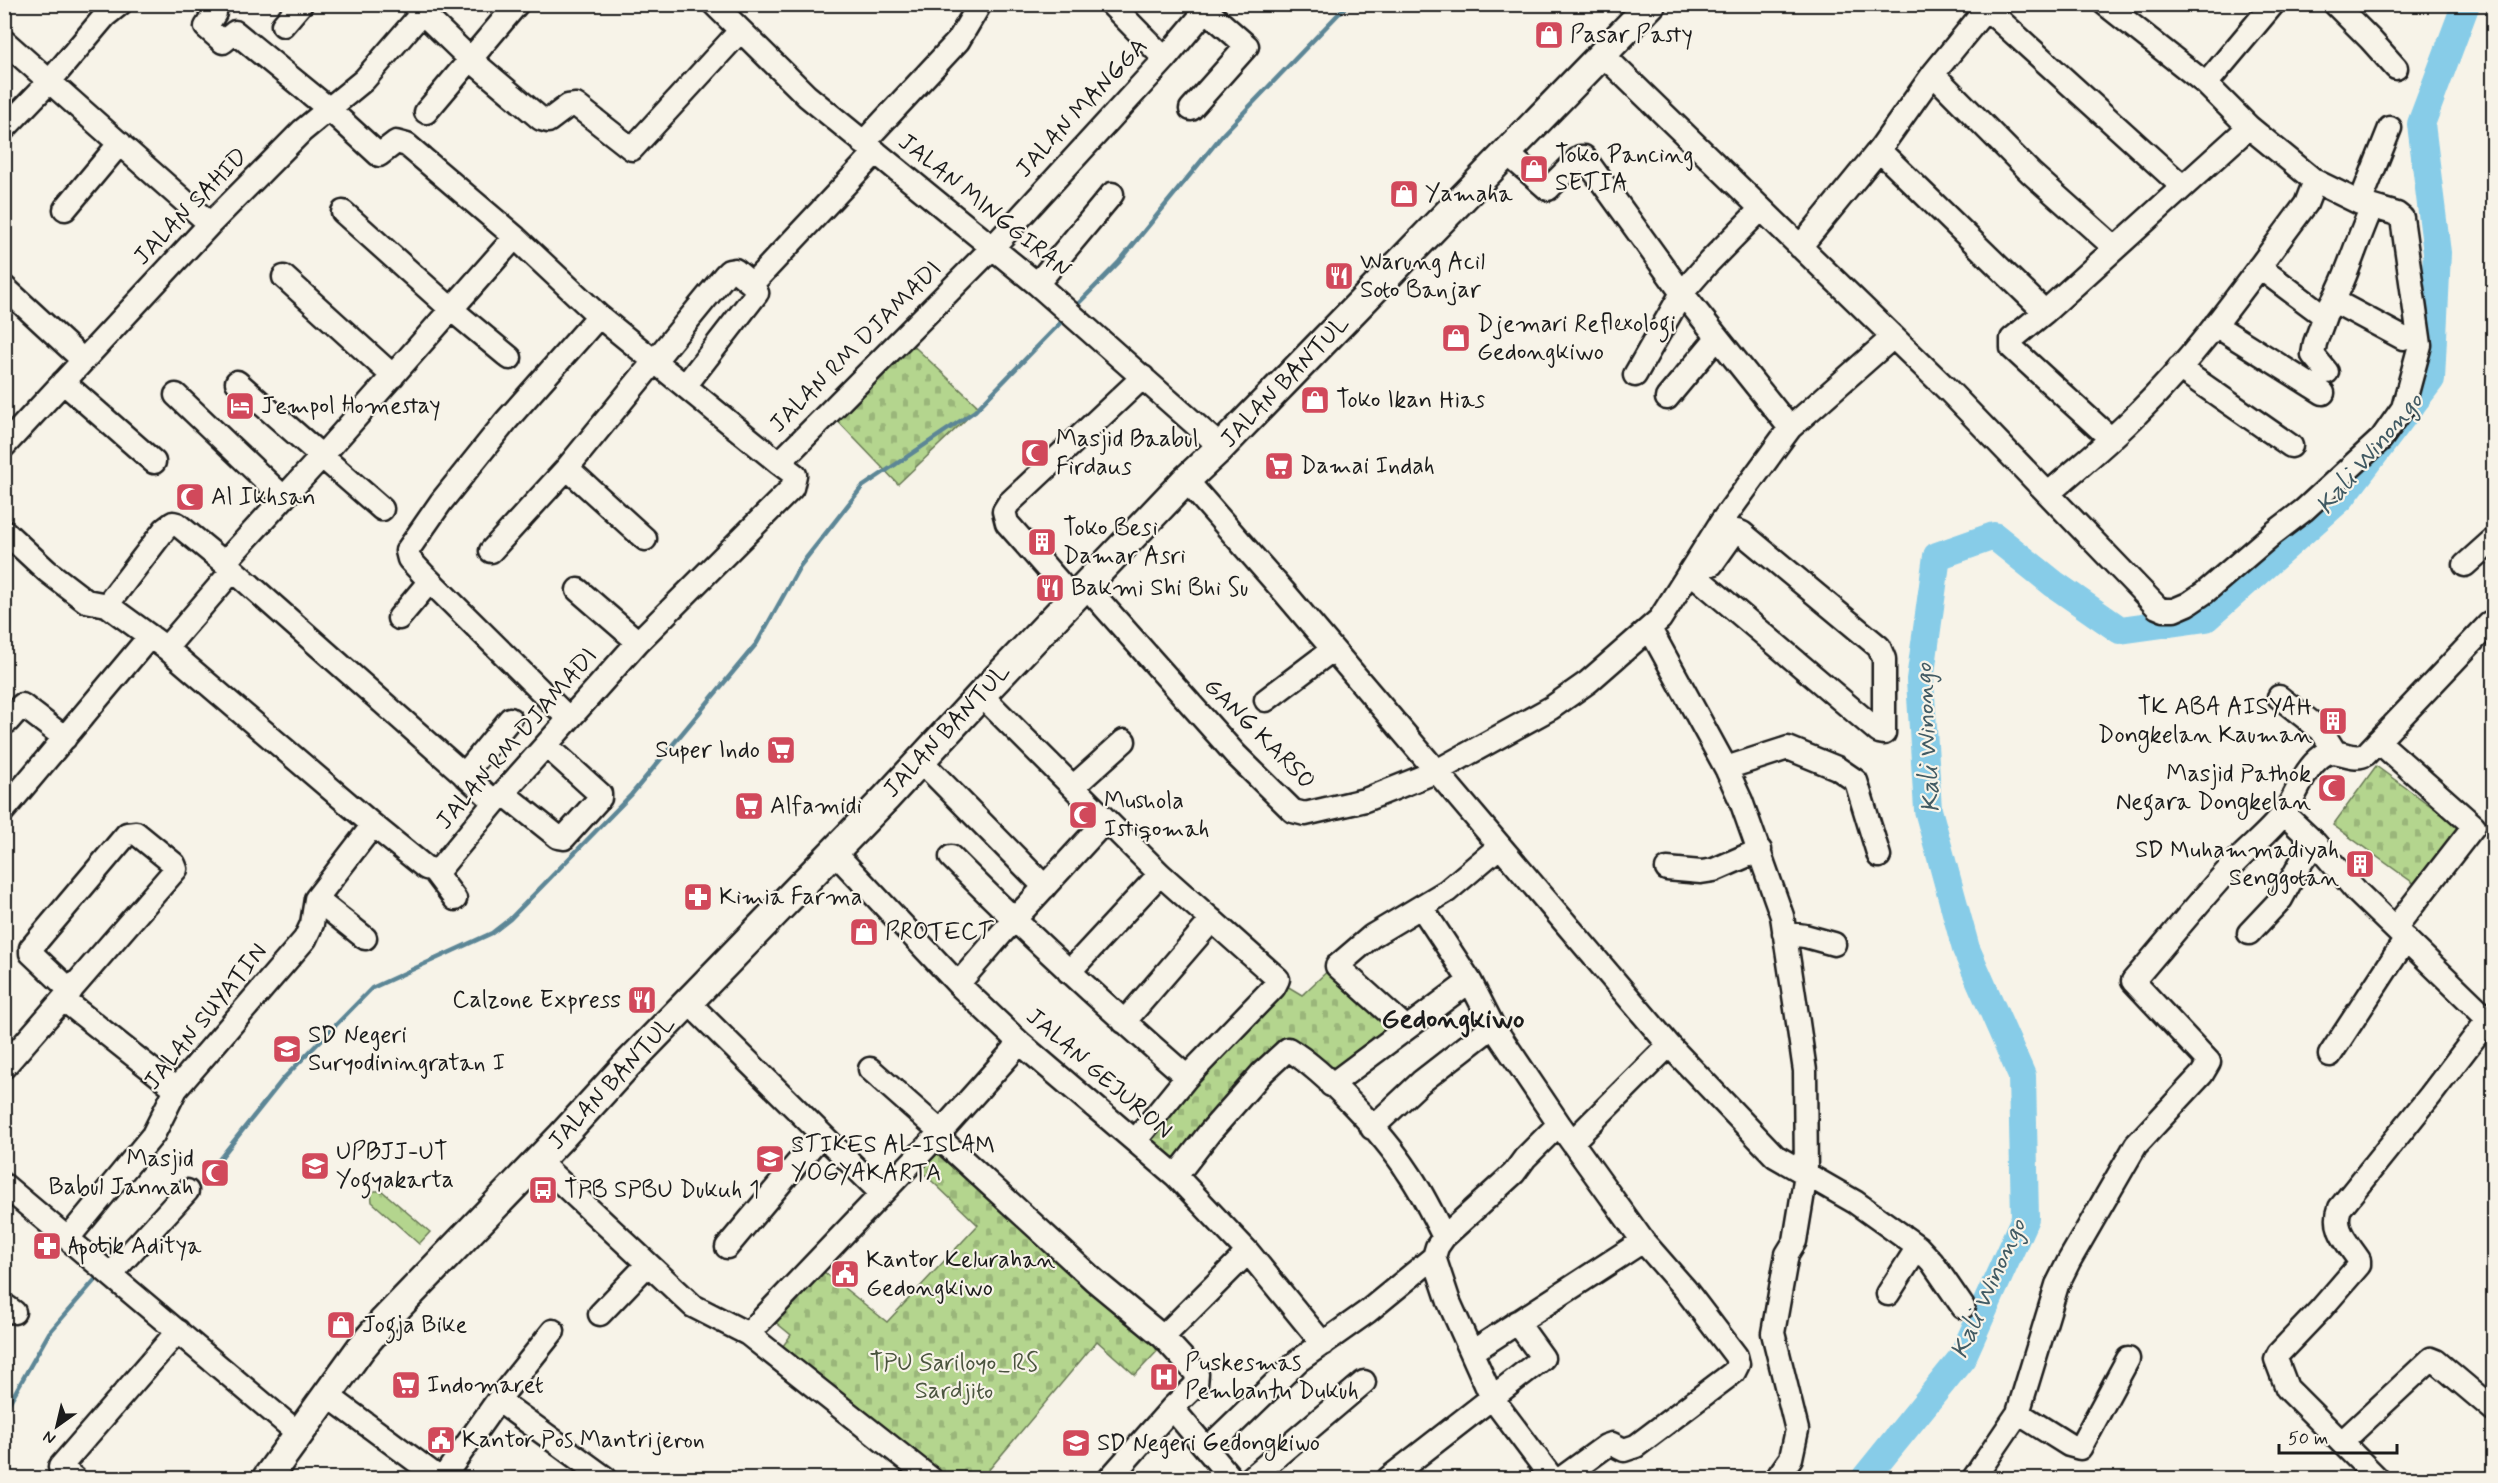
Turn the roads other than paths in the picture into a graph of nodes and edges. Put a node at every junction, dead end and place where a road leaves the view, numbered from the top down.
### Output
1 (120, 4) edge
2 (207, 4) edge
3 (301, 4) edge
4 (517, 4) edge
5 (714, 4) edge
6 (980, 4) edge
7 (1111, 4) edge
8 (1651, 4) edge
9 (2105, 4) edge
10 (2273, 4) edge
11 (2335, 4) edge
12 (1209, 7) edge
13 (1989, 7) edge
14 (418, 9) edge
15 (283, 25) dead end
16 (740, 31) junction
17 (4, 41) edge
18 (1602, 54) junction
19 (470, 59) junction
20 (1165, 59) junction
21 (2396, 68) dead end
22 (1933, 74) junction
23 (50, 81) junction
24 (2206, 84) junction
25 (329, 109) junction
26 (1191, 110) dead end
27 (426, 112) dead end
28 (2249, 127) junction
29 (2390, 128) dead end
30 (4, 129) edge
31 (120, 143) junction
32 (869, 147) junction
33 (1879, 150) junction
34 (1508, 154) junction
35 (2315, 181) junction
36 (2182, 186) junction
37 (1112, 194) dead end
38 (2366, 205) junction
39 (65, 208) dead end
40 (1761, 208) junction
41 (343, 212) dead end
42 (210, 224) junction
43 (515, 237) junction
44 (1800, 247) junction
45 (992, 248) junction
46 (2115, 248) junction
47 (2259, 267) junction
48 (284, 277) dead end
49 (752, 284) junction
50 (1037, 284) junction
51 (4, 287) edge
52 (1682, 293) junction
53 (2330, 307) junction
54 (451, 309) junction
55 (2044, 312) junction
56 (599, 316) junction
57 (2215, 325) junction
58 (1893, 337) junction
59 (1717, 338) junction
60 (2403, 338) dead end
61 (510, 358) dead end
62 (83, 360) junction
63 (654, 361) junction
64 (2179, 368) junction
65 (1635, 375) dead end
66 (393, 376) junction
67 (1143, 377) junction
68 (63, 382) junction
69 (237, 382) dead end
70 (685, 386) junction
71 (176, 395) dead end
72 (1667, 398) dead end
73 (1790, 428) junction
74 (2110, 438) junction
75 (4, 446) edge
76 (2291, 446) dead end
77 (1221, 447) junction
78 (322, 456) junction
79 (154, 462) dead end
80 (779, 463) junction
81 (567, 468) junction
82 (1186, 480) junction
83 (2049, 493) junction
84 (284, 497) junction
85 (382, 509) dead end
86 (4, 531) edge
87 (645, 539) dead end
88 (2493, 539) edge
89 (491, 551) dead end
90 (2465, 565) dead end
91 (229, 566) junction
92 (1700, 580) junction
93 (430, 581) junction
94 (578, 590) dead end
95 (1079, 591) junction
96 (107, 605) junction
97 (1667, 609) junction
98 (399, 618) dead end
99 (1650, 629) junction
100 (2493, 629) edge
101 (158, 642) junction
102 (638, 642) junction
103 (1332, 650) junction
104 (981, 695) junction
105 (2279, 697) dead end
106 (1266, 700) dead end
107 (510, 719) dead end
108 (569, 719) junction
109 (4, 721) edge
110 (65, 738) junction
111 (1124, 741) dead end
112 (2378, 741) junction
113 (547, 746) junction
114 (2335, 752) junction
115 (921, 761) junction
116 (1726, 768) junction
117 (1435, 772) junction
118 (464, 776) junction
119 (1073, 787) junction
120 (499, 797) junction
121 (4, 810) edge
122 (2283, 813) junction
123 (1106, 820) junction
124 (373, 825) junction
125 (2315, 843) junction
126 (1500, 846) junction
127 (1760, 850) junction
128 (834, 851) junction
129 (1878, 856) dead end
130 (951, 857) dead end
131 (1667, 869) dead end
132 (434, 871) junction
133 (1160, 874) junction
134 (1045, 888) junction
135 (316, 899) junction
136 (456, 899) dead end
137 (1422, 908) junction
138 (1212, 920) junction
139 (1014, 921) junction
140 (1784, 933) junction
141 (2249, 933) dead end
142 (2400, 934) junction
143 (365, 938) dead end
144 (1834, 944) dead end
145 (1069, 972) junction
146 (1470, 981) junction
147 (958, 984) junction
148 (67, 996) junction
149 (688, 1002) junction
150 (2491, 1015) edge
151 (1124, 1022) junction
152 (1493, 1026) junction
153 (1406, 1028) junction
154 (1020, 1043) junction
155 (1669, 1045) junction
156 (2330, 1054) dead end
157 (4, 1067) edge
158 (870, 1069) dead end
159 (1188, 1077) junction
160 (1331, 1085) junction
161 (176, 1089) junction
162 (1372, 1128) junction
163 (1566, 1133) junction
164 (939, 1134) junction
165 (821, 1135) junction
166 (1135, 1142) junction
167 (538, 1161) junction
168 (1801, 1171) junction
169 (1176, 1176) junction
170 (4, 1185) edge
171 (187, 1191) dead end
172 (881, 1194) junction
173 (69, 1237) junction
174 (1444, 1237) junction
175 (1643, 1241) junction
176 (1918, 1246) junction
177 (727, 1247) dead end
178 (1248, 1252) junction
179 (1434, 1257) junction
180 (648, 1264) junction
181 (111, 1274) junction
182 (1888, 1294) dead end
183 (1963, 1307) dead end
184 (600, 1314) dead end
185 (1517, 1322) junction
186 (178, 1330) junction
187 (553, 1331) dead end
188 (748, 1334) junction
189 (1162, 1337) junction
190 (1323, 1344) junction
191 (1472, 1352) junction
192 (2128, 1359) dead end
193 (1364, 1382) dead end
194 (327, 1395) junction
195 (1492, 1398) junction
196 (498, 1400) junction
197 (1172, 1408) junction
198 (2493, 1410) edge
199 (2018, 1413) junction
200 (298, 1434) junction
201 (2342, 1442) junction
202 (1207, 1449) junction
203 (74, 1479) edge
204 (267, 1479) edge
205 (441, 1479) edge
206 (605, 1479) edge
207 (930, 1479) edge
208 (1110, 1479) edge
209 (1232, 1479) edge
210 (1251, 1479) edge
211 (1389, 1479) edge
212 (1552, 1479) edge
213 (1562, 1479) edge
214 (1777, 1479) edge
215 (1974, 1479) edge
216 (2377, 1479) edge

1 - 23 street
2 - 25 street
3 - 15 street
4 - 19 street
5 - 16 street, JALAN MINGGIRAN
6 - 32 street
7 - 20 street
8 - 18 main road, JALAN BANTUL
9 - 24 street
10 - 24 street
11 - 21 street
12 - 20 street, JALAN MANGGA
12 - 26 street
13 - 22 street
13 - 36 street
14 - 19 street
14 - 25 street, JALAN SAHID
16 - 19 street
16 - 32 street, JALAN MINGGIRAN
17 - 23 street
18 - 34 main road, JALAN BANTUL
18 - 40 street
19 - 27 street
20 - 45 street, JALAN MANGGA
22 - 33 street
22 - 46 street
23 - 30 street
23 - 31 street
24 - 28 street
25 - 42 street, JALAN SAHID
25 - 43 street
28 - 35 street
28 - 36 street
29 - 38 street
31 - 39 street
31 - 42 street
32 - 45 street, JALAN MINGGIRAN
32 - 49 street
33 - 44 street
33 - 55 street
34 - 52 street
34 - 77 main road, JALAN BANTUL
35 - 38 street
35 - 47 street
36 - 46 street
37 - 50 street
38 - 53 street
38 - 83 street
40 - 44 street
40 - 52 street
41 - 54 street
42 - 62 street, JALAN SAHID
43 - 54 street
43 - 56 street
44 - 58 street
45 - 50 street, JALAN MINGGIRAN
45 - 80 street, JALAN RM DJAMADI
46 - 55 street
47 - 53 street
47 - 57 street
48 - 66 street
49 - 63 street
49 - 70 street
50 - 67 street, JALAN MINGGIRAN
51 - 62 street
52 - 59 street
52 - 65 street
53 - 57 street
53 - 60 street
54 - 61 street
54 - 66 street
55 - 74 street
56 - 63 street
56 - 93 street
57 - 64 street
58 - 73 street
58 - 83 street
59 - 72 street
59 - 73 street
62 - 68 street, JALAN SAHID
63 - 70 street
63 - 81 street
64 - 74 street
64 - 76 street
66 - 78 street
67 - 77 street, JALAN MINGGIRAN
67 - 95 street, GANG KARSO
68 - 75 street, JALAN SAHID
68 - 79 street
69 - 78 street
70 - 80 street
71 - 84 street
73 - 97 street
74 - 83 street
77 - 82 main road, JALAN BANTUL
78 - 84 street
78 - 85 street
80 - 102 street, JALAN RM DJAMADI
81 - 87 street
81 - 89 street
82 - 95 main road, JALAN BANTUL
82 - 103 street
84 - 91 street
86 - 96 street
88 - 90 street
91 - 96 street
91 - 101 street
91 - 118 street
92 - 92 street
92 - 97 street
93 - 98 street
93 - 108 street
94 - 102 street
95 - 104 main road, JALAN BANTUL
95 - 117 street, GANG KARSO
96 - 101 street
97 - 99 street, GANG KARSO
99 - 116 street
99 - 117 street, GANG KARSO
100 - 112 street
101 - 110 street
101 - 124 street
102 - 108 street, JALAN RM DJAMADI
103 - 106 street
103 - 117 street
104 - 115 main road, JALAN BANTUL
104 - 119 street
105 - 114 street
107 - 118 street
108 - 113 street, JALAN RM DJAMADI
109 - 110 street
110 - 121 street
111 - 119 street
112 - 114 street
112 - 142 street
113 - 120 street, JALAN RM DJAMADI
113 - 120 street
114 - 122 street
115 - 128 main road, JALAN BANTUL
115 - 134 street
116 - 127 street
116 - 129 street
117 - 126 street
118 - 120 street
119 - 123 street
120 - 132 street, JALAN RM DJAMADI
122 - 125 street
122 - 199 street
123 - 133 street
123 - 134 street
124 - 132 street
124 - 135 street, JALAN SUYATIN
125 - 141 street
125 - 142 street
126 - 137 street
126 - 155 street
127 - 131 street
127 - 140 street
128 - 147 street, JALAN GEJURON
128 - 149 main road, JALAN BANTUL
130 - 139 street
132 - 136 street
133 - 138 street
133 - 145 street
134 - 139 street
135 - 143 street
135 - 161 street, JALAN SUYATIN
137 - 146 street
137 - 153 street
138 - 151 street
138 - 159 street
139 - 145 street
139 - 147 street
140 - 144 street
140 - 168 street
142 - 150 street
142 - 156 street
145 - 151 street
146 - 152 street
146 - 153 street
147 - 154 street, JALAN GEJURON
148 - 148 street
148 - 157 street
148 - 161 street
149 - 165 street
149 - 167 main road, JALAN BANTUL
150 - 201 street
151 - 159 street
152 - 162 street
152 - 163 street
153 - 160 street
154 - 164 street
154 - 166 street, JALAN GEJURON
155 - 163 street
155 - 168 street
158 - 164 street
159 - 166 street
160 - 162 street
160 - 169 street
161 - 173 street, JALAN SUYATIN
162 - 174 street
163 - 174 street
163 - 175 street
164 - 172 street
164 - 189 street
165 - 172 street
165 - 177 street
166 - 169 street, JALAN GEJURON
167 - 180 street
167 - 194 main road, JALAN BANTUL
168 - 176 street
168 - 214 street
169 - 178 street, JALAN GEJURON
170 - 173 street
171 - 181 street
172 - 188 street
173 - 181 street
174 - 179 street
175 - 185 street
175 - 213 street
176 - 182 street
176 - 183 street
178 - 189 street
178 - 190 street, JALAN GEJURON
179 - 190 street
179 - 191 street
180 - 184 street
180 - 188 street
181 - 186 street
185 - 191 street
185 - 195 street
186 - 200 street
186 - 203 street
187 - 196 street
188 - 207 street
189 - 197 street
190 - 202 street
191 - 195 street
192 - 199 street
193 - 210 street
194 - 200 main road, JALAN BANTUL
194 - 205 street
195 - 211 street
195 - 212 street
196 - 205 street
196 - 206 street
197 - 202 street
197 - 208 street
198 - 201 street
199 - 215 street
200 - 204 main road, JALAN BANTUL
201 - 216 street
202 - 209 street

